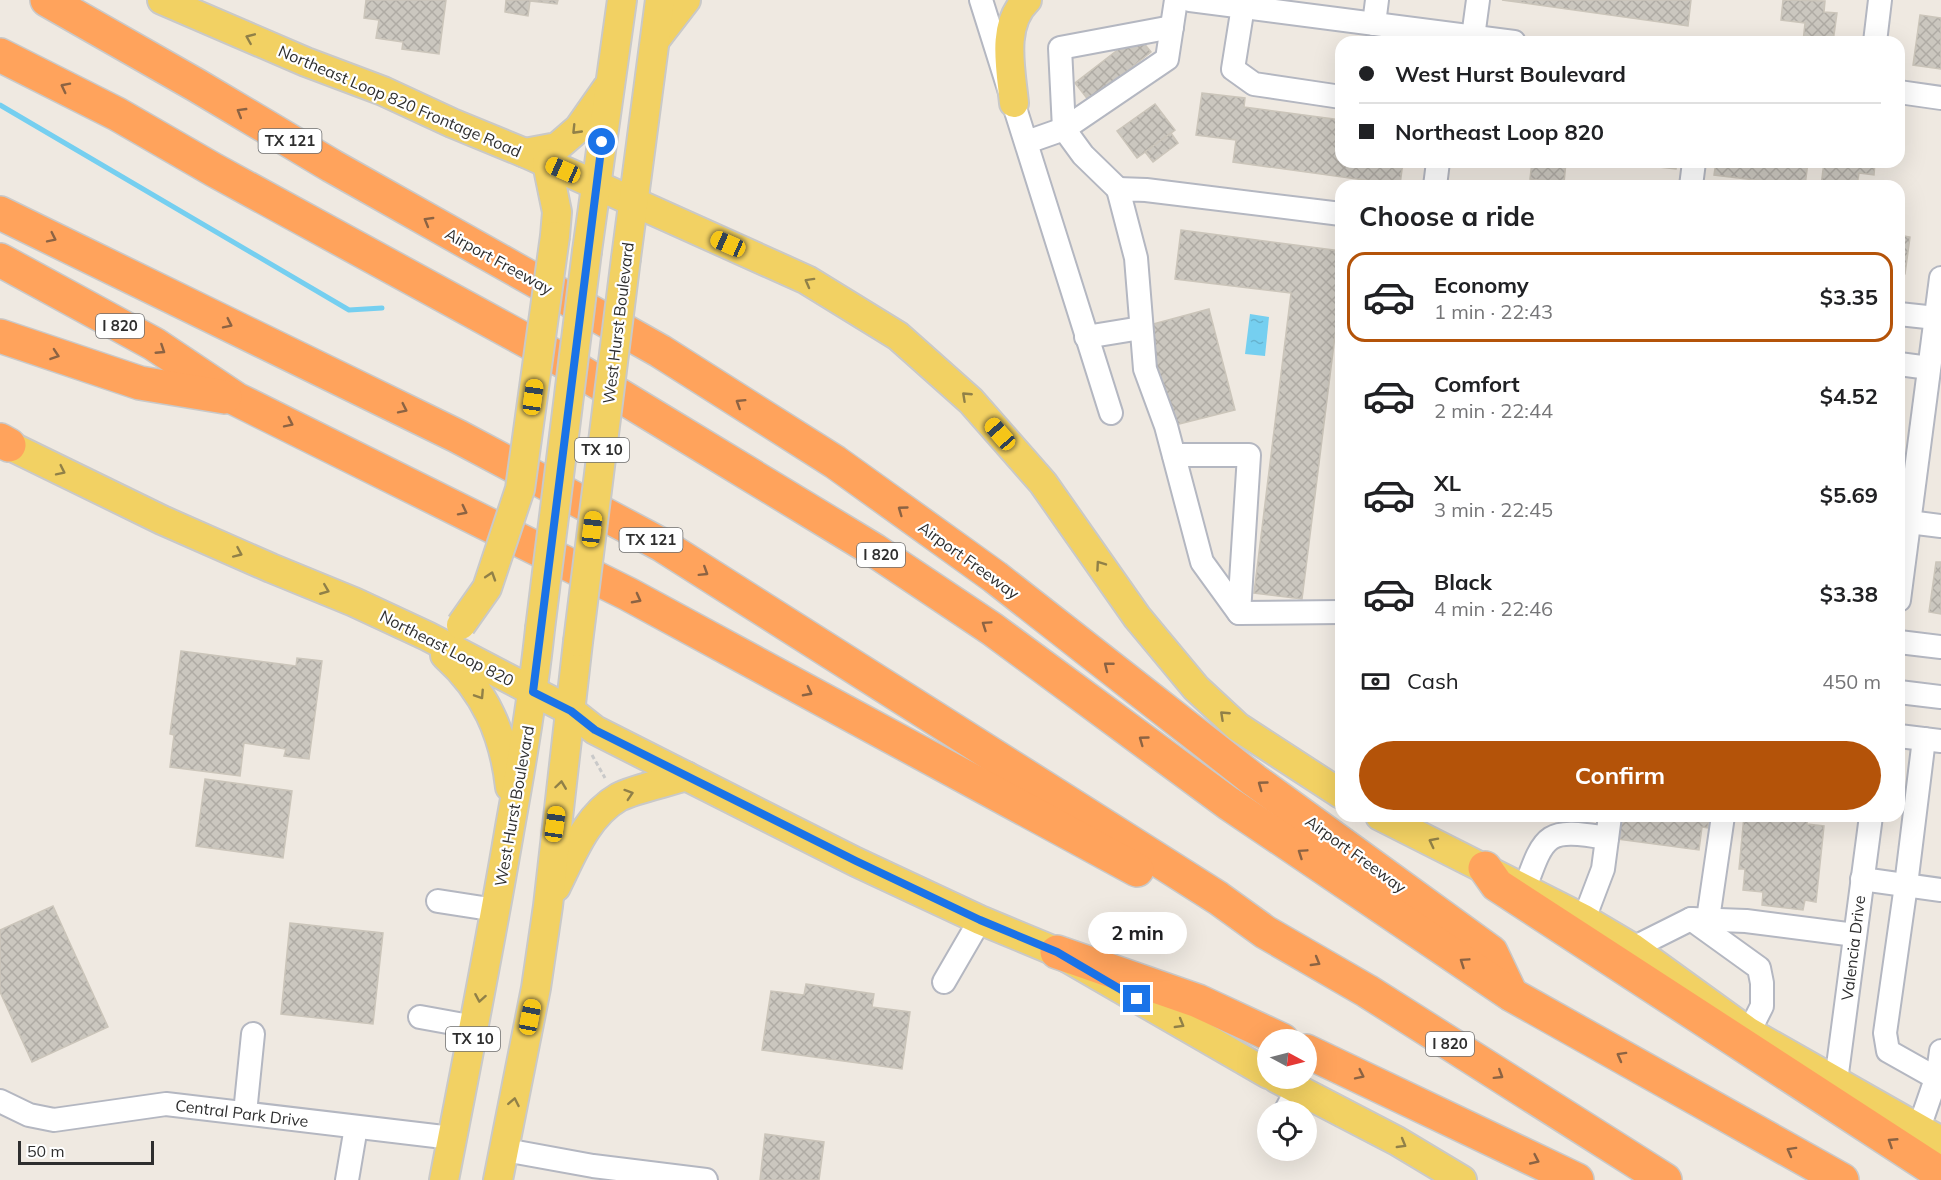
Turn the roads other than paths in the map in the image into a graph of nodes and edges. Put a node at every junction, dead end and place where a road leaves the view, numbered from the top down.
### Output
1 (47, 0) edge
2 (162, 0) edge
3 (622, 0) edge
4 (660, 0) edge
5 (686, 0) edge
6 (981, 0) edge
7 (1027, 0) edge
8 (1176, 0) edge
9 (1190, 0) edge
10 (1377, 0) edge
11 (1478, 0) edge
12 (1880, 0) edge
13 (1244, 4) edge
14 (1172, 27) junction
15 (1379, 30) edge
16 (1440, 36) edge
17 (1461, 36) edge
18 (1876, 36) edge
19 (654, 41) junction
20 (0, 55) edge
21 (610, 84) junction
22 (1905, 93) edge
23 (1335, 96) edge
24 (1941, 98) edge
25 (1014, 103) junction
26 (1064, 129) junction
27 (1027, 142) junction
28 (536, 158) junction
29 (596, 185) junction
30 (1118, 189) junction
31 (633, 202) junction
32 (0, 213) edge
33 (1335, 213) edge
34 (0, 260) edge
35 (1941, 278) edge
36 (1905, 316) edge
37 (1141, 328) junction
38 (1937, 329) edge
39 (0, 336) edge
40 (1086, 336) junction
41 (1905, 365) edge
42 (1929, 368) junction
43 (236, 399) junction
44 (1111, 413) dead end
45 (3, 442) edge
46 (1174, 455) junction
47 (1909, 522) junction
48 (1941, 526) edge
49 (1905, 553) edge
50 (1239, 612) junction
51 (1335, 612) edge
52 (427, 636) junction
53 (1905, 643) edge
54 (1941, 648) edge
55 (533, 692) junction
56 (1905, 693) edge
57 (1941, 697) edge
58 (571, 711) junction
59 (1905, 737) edge
60 (1933, 740) edge
61 (686, 776) junction
62 (1335, 790) edge
63 (511, 822) junction
64 (1392, 822) edge
65 (1722, 822) edge
66 (1869, 822) edge
67 (1609, 827) edge
68 (1485, 868) junction
69 (1862, 879) junction
70 (1906, 885) junction
71 (1525, 888) junction
72 (1941, 890) edge
73 (438, 901) dead end
74 (548, 906) junction
75 (496, 910) junction
76 (1584, 919) junction
77 (1699, 919) junction
78 (980, 920) junction
79 (1265, 932) junction
80 (1855, 935) junction
81 (1632, 948) junction
82 (1057, 952) junction
83 (944, 982) dead end
84 (1512, 995) junction
85 (420, 1017) dead end
86 (475, 1027) junction
87 (1258, 1029) edge
88 (1749, 1032) junction
89 (252, 1034) dead end
90 (1941, 1051) edge
91 (1317, 1056) edge
92 (1257, 1068) edge
93 (1936, 1078) junction
94 (1836, 1081) junction
95 (1286, 1093) edge
96 (0, 1101) edge
97 (245, 1113) junction
98 (356, 1126) junction
99 (1930, 1135) edge
100 (452, 1138) junction
101 (505, 1150) junction
102 (617, 1174) edge
103 (1941, 1174) edge
104 (347, 1180) edge
105 (444, 1180) edge
106 (498, 1180) edge
107 (706, 1180) edge
108 (1462, 1180) edge
109 (1577, 1180) edge
110 (1665, 1180) edge
111 (1842, 1180) edge

84 -> 1 highway, Airport Freeway / TX 121
28 -> 2 main road, Northeast Loop 820 Frontage Road
3 - 21 main road, West Hurst Boulevard
4 - 19 main road, West Hurst Boulevard / TX 10
5 - 19 main road
6 - 25 street
7 - 25 main road
8 - 14 street
9 - 13 street
10 - 15 street
11 - 17 street
12 - 18 street
13 - 15 street
13 - 23 street
14 - 26 street
14 - 26 street
15 - 16 street
19 - 31 main road, West Hurst Boulevard / TX 10
84 -> 20 highway, I 820
21 -> 28 main road
21 - 29 main road, West Hurst Boulevard
22 - 24 street
25 - 27 street
26 - 27 street
26 - 30 street
27 - 40 street
28 - 29 main road, Northeast Loop 820 Frontage Road
52 -> 28 main road, bridge
29 - 31 main road, Northeast Loop 820 Frontage Road
29 - 55 main road, West Hurst Boulevard, bridge
30 - 33 street
30 - 37 street
31 - 58 main road, West Hurst Boulevard / TX 10, bridge
62 -> 31 main road, Northeast Loop 820 Frontage Road
32 -> 79 highway, TX 121
34 -> 43 highway, I 820
35 - 38 street
36 - 38 street
37 - 40 street
37 - 46 street
38 - 42 street
39 -> 43 highway
40 - 44 street
41 - 42 street
42 - 47 street
43 -> 79 highway, I 820
45 -> 52 main road, Northeast Loop 820
46 - 50 street
46 - 50 street
47 - 48 street
47 - 49 street
50 - 51 street
52 - 55 main road, Northeast Loop 820
52 -> 63 main road
53 - 54 street
55 - 58 main road, Northeast Loop 820
55 - 63 main road, West Hurst Boulevard / TX 10
56 - 57 street
58 - 61 main road, Northeast Loop 820
74 -> 58 main road, West Hurst Boulevard / TX 10
59 - 60 street
60 - 70 street
74 -> 61 main road
61 - 78 main road, Northeast Loop 820
63 - 75 main road, West Hurst Boulevard / TX 10
68 -> 64 main road
65 - 77 street
66 - 69 street, Valencia Drive
67 - 71 street
67 - 76 street
68 - 71 main road
103 -> 68 highway
69 - 70 street
69 - 80 street, Valencia Drive
70 - 72 street
70 - 93 street
71 - 76 main road
73 - 75 street
101 -> 74 main road, West Hurst Boulevard / TX 10
75 -> 86 main road, West Hurst Boulevard / TX 10
76 - 81 main road
77 - 80 street
77 - 81 street
77 - 88 street
78 - 82 main road, Northeast Loop 820
78 - 83 street
79 -> 110 highway, I 820
80 - 94 street, Valencia Drive
81 - 88 main road
82 - 87 highway
82 -> 92 main road, Northeast Loop 820
111 -> 84 highway, I 820
85 - 86 street
86 - 100 main road, West Hurst Boulevard / TX 10
88 - 94 main road
89 - 97 street
90 - 93 street
91 -> 109 highway
93 - 99 street
94 - 99 main road
95 -> 108 main road
96 - 97 street, Central Park Drive
97 - 98 street, Central Park Drive
98 - 100 street, Central Park Drive
98 - 104 street
100 - 105 main road, West Hurst Boulevard / TX 10
101 - 102 street
101 - 106 main road, West Hurst Boulevard / TX 10
102 - 107 street

